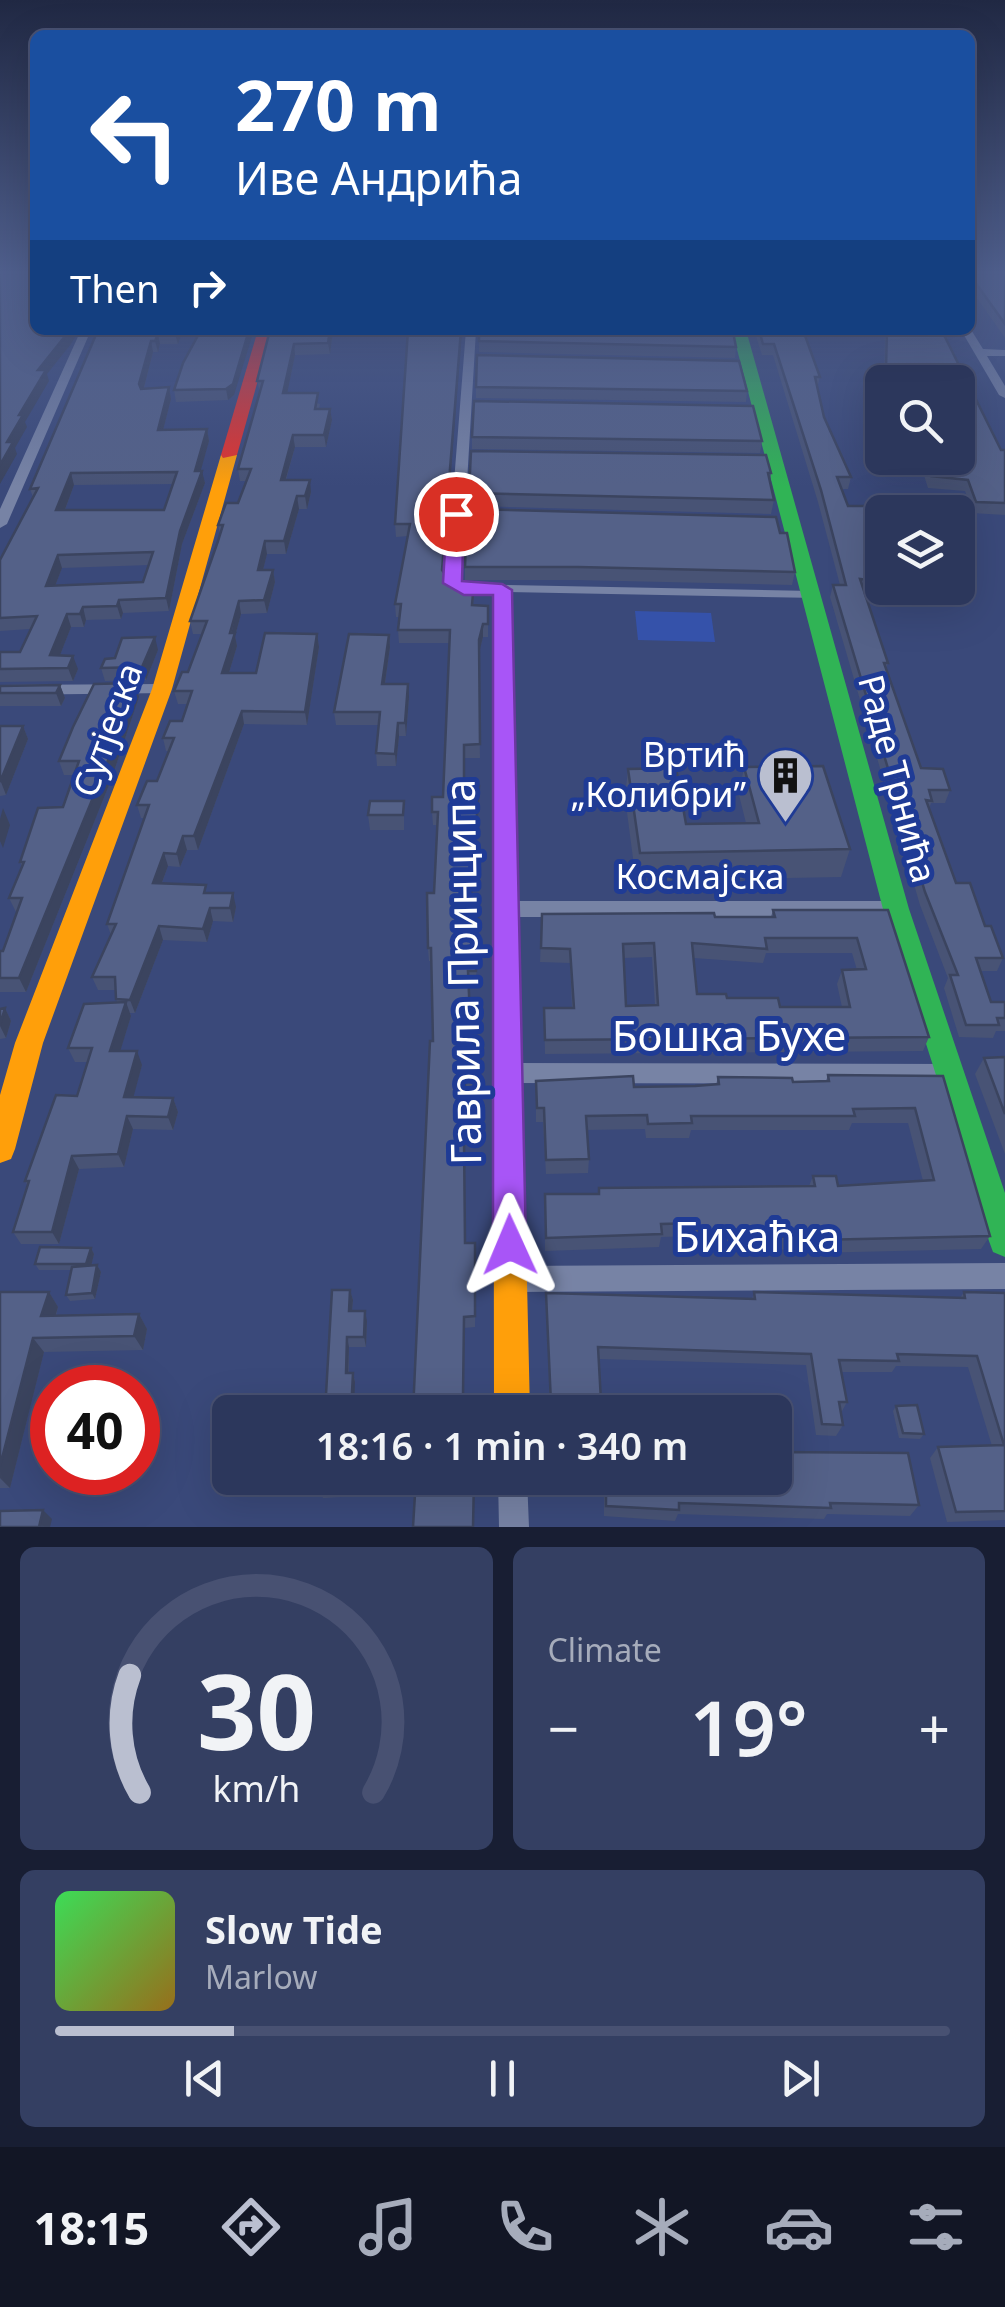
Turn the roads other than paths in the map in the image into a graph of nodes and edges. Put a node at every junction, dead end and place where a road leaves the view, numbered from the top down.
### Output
1 (80, 344) edge
2 (261, 344) edge
3 (470, 344) edge
4 (739, 344) edge
5 (975, 344) edge
6 (980, 352) junction
7 (1005, 352) edge
8 (469, 359) junction
9 (488, 360) edge
10 (1005, 395) edge
11 (464, 405) junction
12 (484, 405) edge
13 (460, 457) junction
14 (480, 457) edge
15 (456, 514) junction
16 (475, 514) edge
17 (0, 524) edge
18 (502, 590) junction
19 (812, 596) junction
20 (162, 689) junction
21 (0, 690) edge
22 (503, 909) junction
23 (896, 909) junction
24 (507, 1073) junction
25 (951, 1074) junction
26 (0, 1149) edge
27 (1005, 1241) edge
28 (1005, 1276) edge
29 (510, 1279) junction
30 (512, 1395) edge
31 (513, 1495) edge
32 (514, 1527) edge

1 - 17 street
2 - 20 street, Сутјеска
3 - 8 street
4 - 19 street, Раде Трнића
5 - 6 street
6 - 7 street
6 - 10 street
8 - 9 street
8 - 11 street
11 - 12 street
11 - 13 street
13 - 14 street
13 - 15 street
15 - 16 street
15 - 18 street
18 - 19 street
18 - 22 street, Гаврила Принципа
19 - 23 street, Раде Трнића
20 - 21 street
20 - 26 street, Сутјеска
22 - 23 street, Космајска
22 - 24 street, Гаврила Принципа
23 - 25 street, Раде Трнића
24 - 25 street, Бошка Бухе
24 - 29 street, Гаврила Принципа
25 - 27 street, Раде Трнића
28 - 29 street, Бихаћка
29 - 30 street, Гаврила Принципа
31 - 32 street

